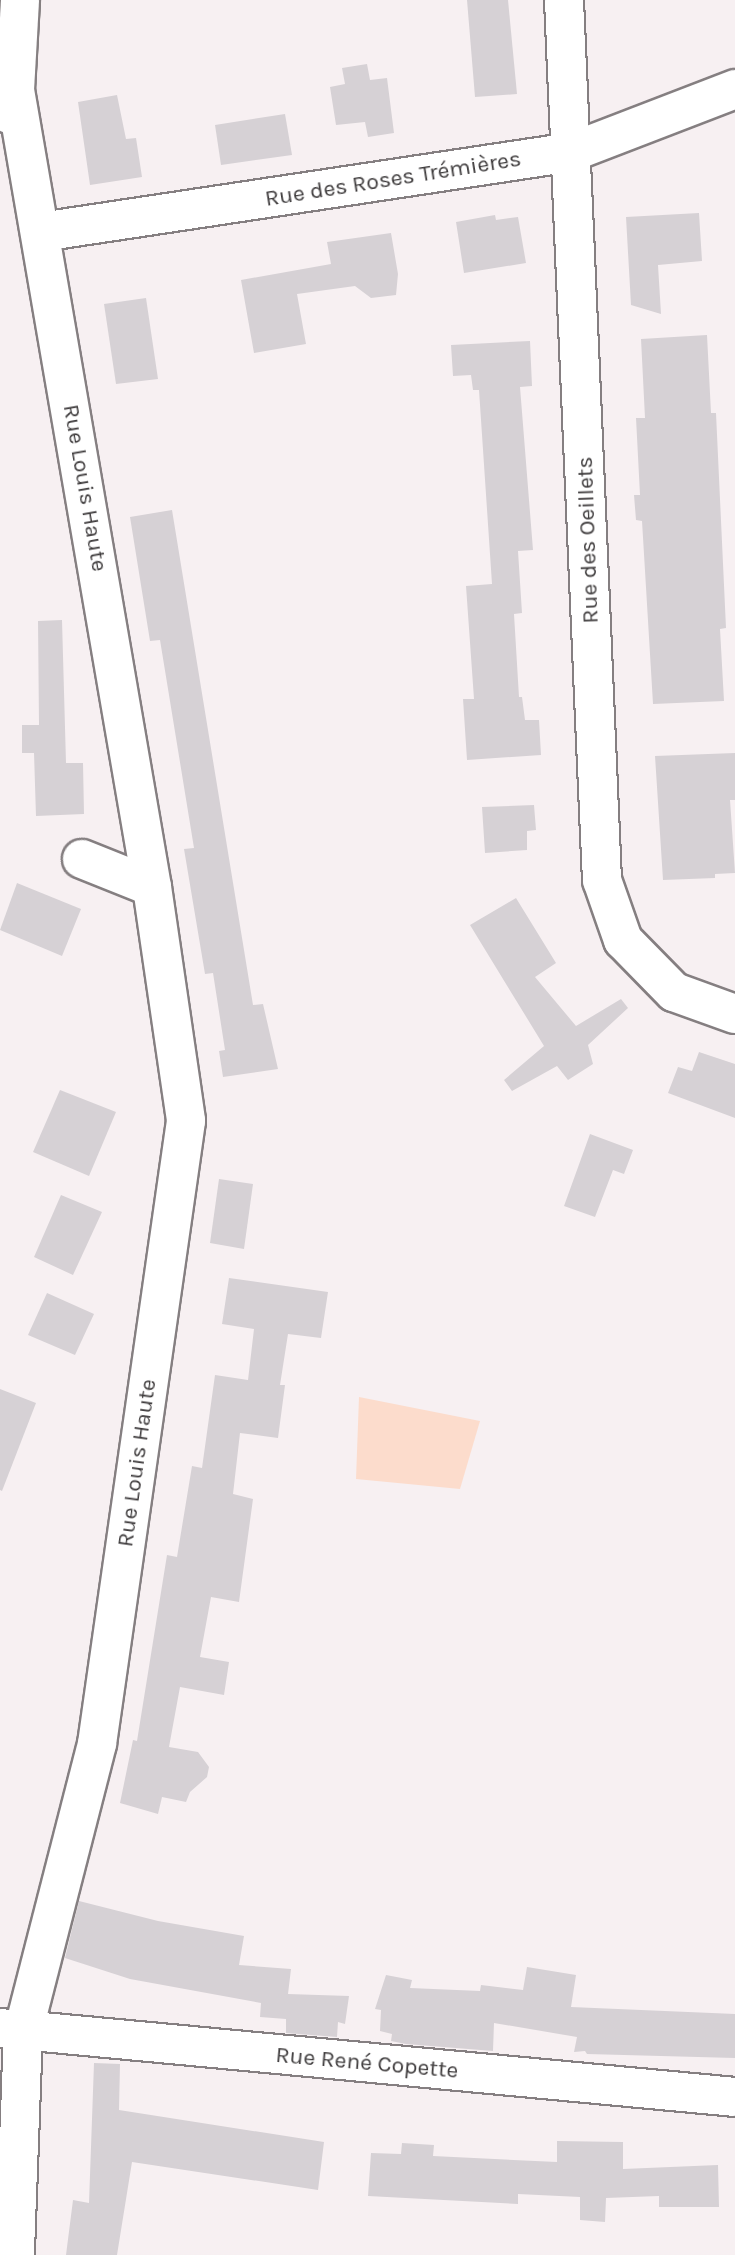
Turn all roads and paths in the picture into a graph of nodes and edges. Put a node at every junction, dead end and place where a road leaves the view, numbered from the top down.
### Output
1 (20, 0) edge
2 (564, 0) edge
3 (735, 89) edge
4 (15, 90) junction
5 (572, 152) junction
6 (0, 154) edge
7 (41, 232) junction
8 (82, 859) dead end
9 (152, 887) junction
10 (735, 1014) edge
11 (11, 2030) edge
12 (735, 2097) edge
13 (15, 2255) edge

1 - 4 street
2 - 5 street, Rue des Oeillets
3 - 5 street, Rue des Roses Trémières
4 - 6 street
4 - 7 street, Rue Louis Haute
5 - 7 street, Rue des Roses Trémières
5 - 10 street, Rue des Oeillets
7 - 9 street, Rue Louis Haute
8 - 9 street
9 - 11 street, Rue Louis Haute
11 - 12 street, Rue René Copette
11 - 13 street, Rue Louis Haute

